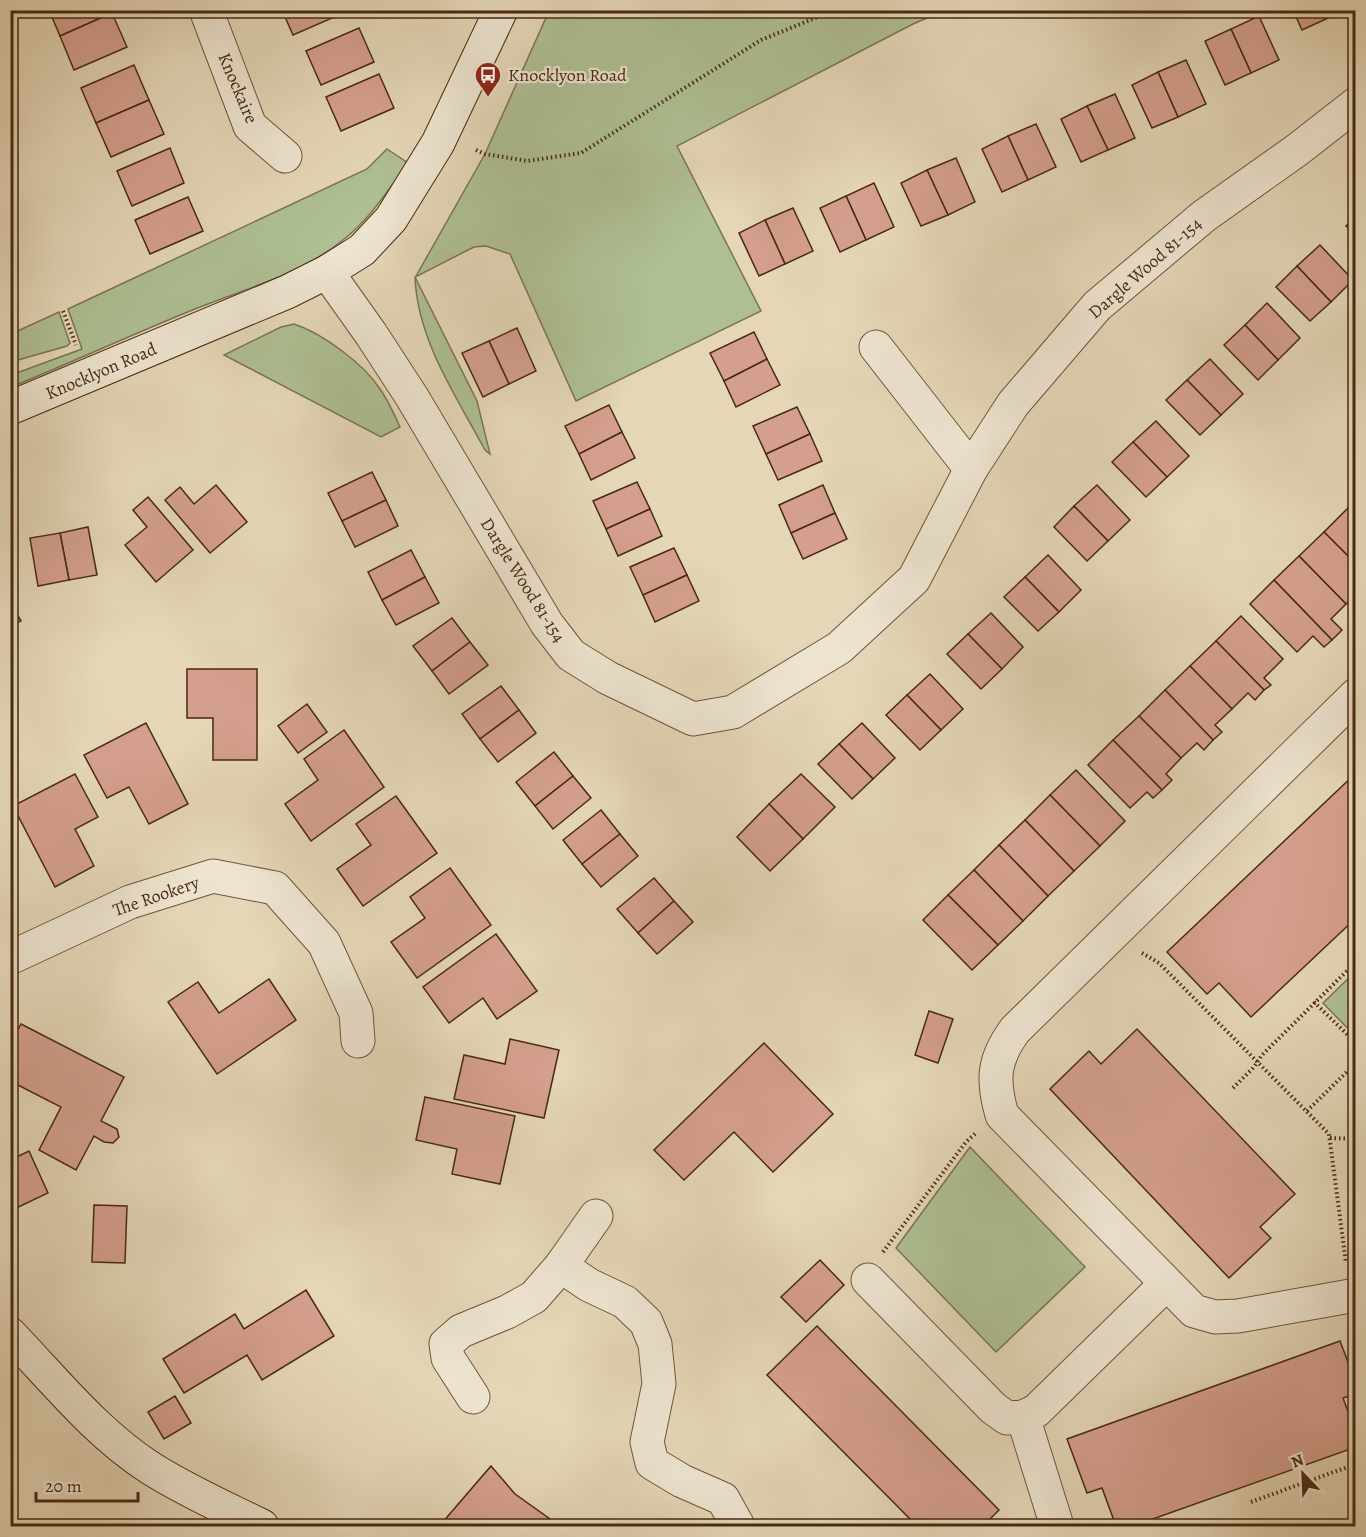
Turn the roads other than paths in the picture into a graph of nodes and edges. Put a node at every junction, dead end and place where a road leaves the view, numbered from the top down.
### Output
1 (206, 10) edge
2 (501, 10) edge
3 (1356, 104) edge
4 (285, 156) dead end
5 (327, 272) junction
6 (876, 347) dead end
7 (10, 408) edge
8 (971, 469) junction
9 (1356, 695) edge
10 (10, 958) edge
11 (358, 1041) dead end
12 (596, 1216) dead end
13 (561, 1266) junction
14 (875, 1267) road end
15 (1166, 1284) junction
16 (1353, 1295) edge
17 (10, 1334) edge
18 (473, 1397) dead end
19 (1023, 1417) junction
20 (262, 1527) edge
21 (738, 1527) edge
22 (1057, 1527) edge

1 - 4 street, Knockaire
2 - 5 street, Knocklyon Road
3 - 8 street, Dargle Wood 81-154
5 - 7 street, Knocklyon Road
5 - 8 street, Dargle Wood 81-154
6 - 8 street
9 - 15 street
10 - 11 street, The Rookery
12 - 13 street
13 - 18 street
13 - 21 street
14 - 19 street
15 - 16 street
15 - 19 street
17 - 20 street
19 - 22 street

